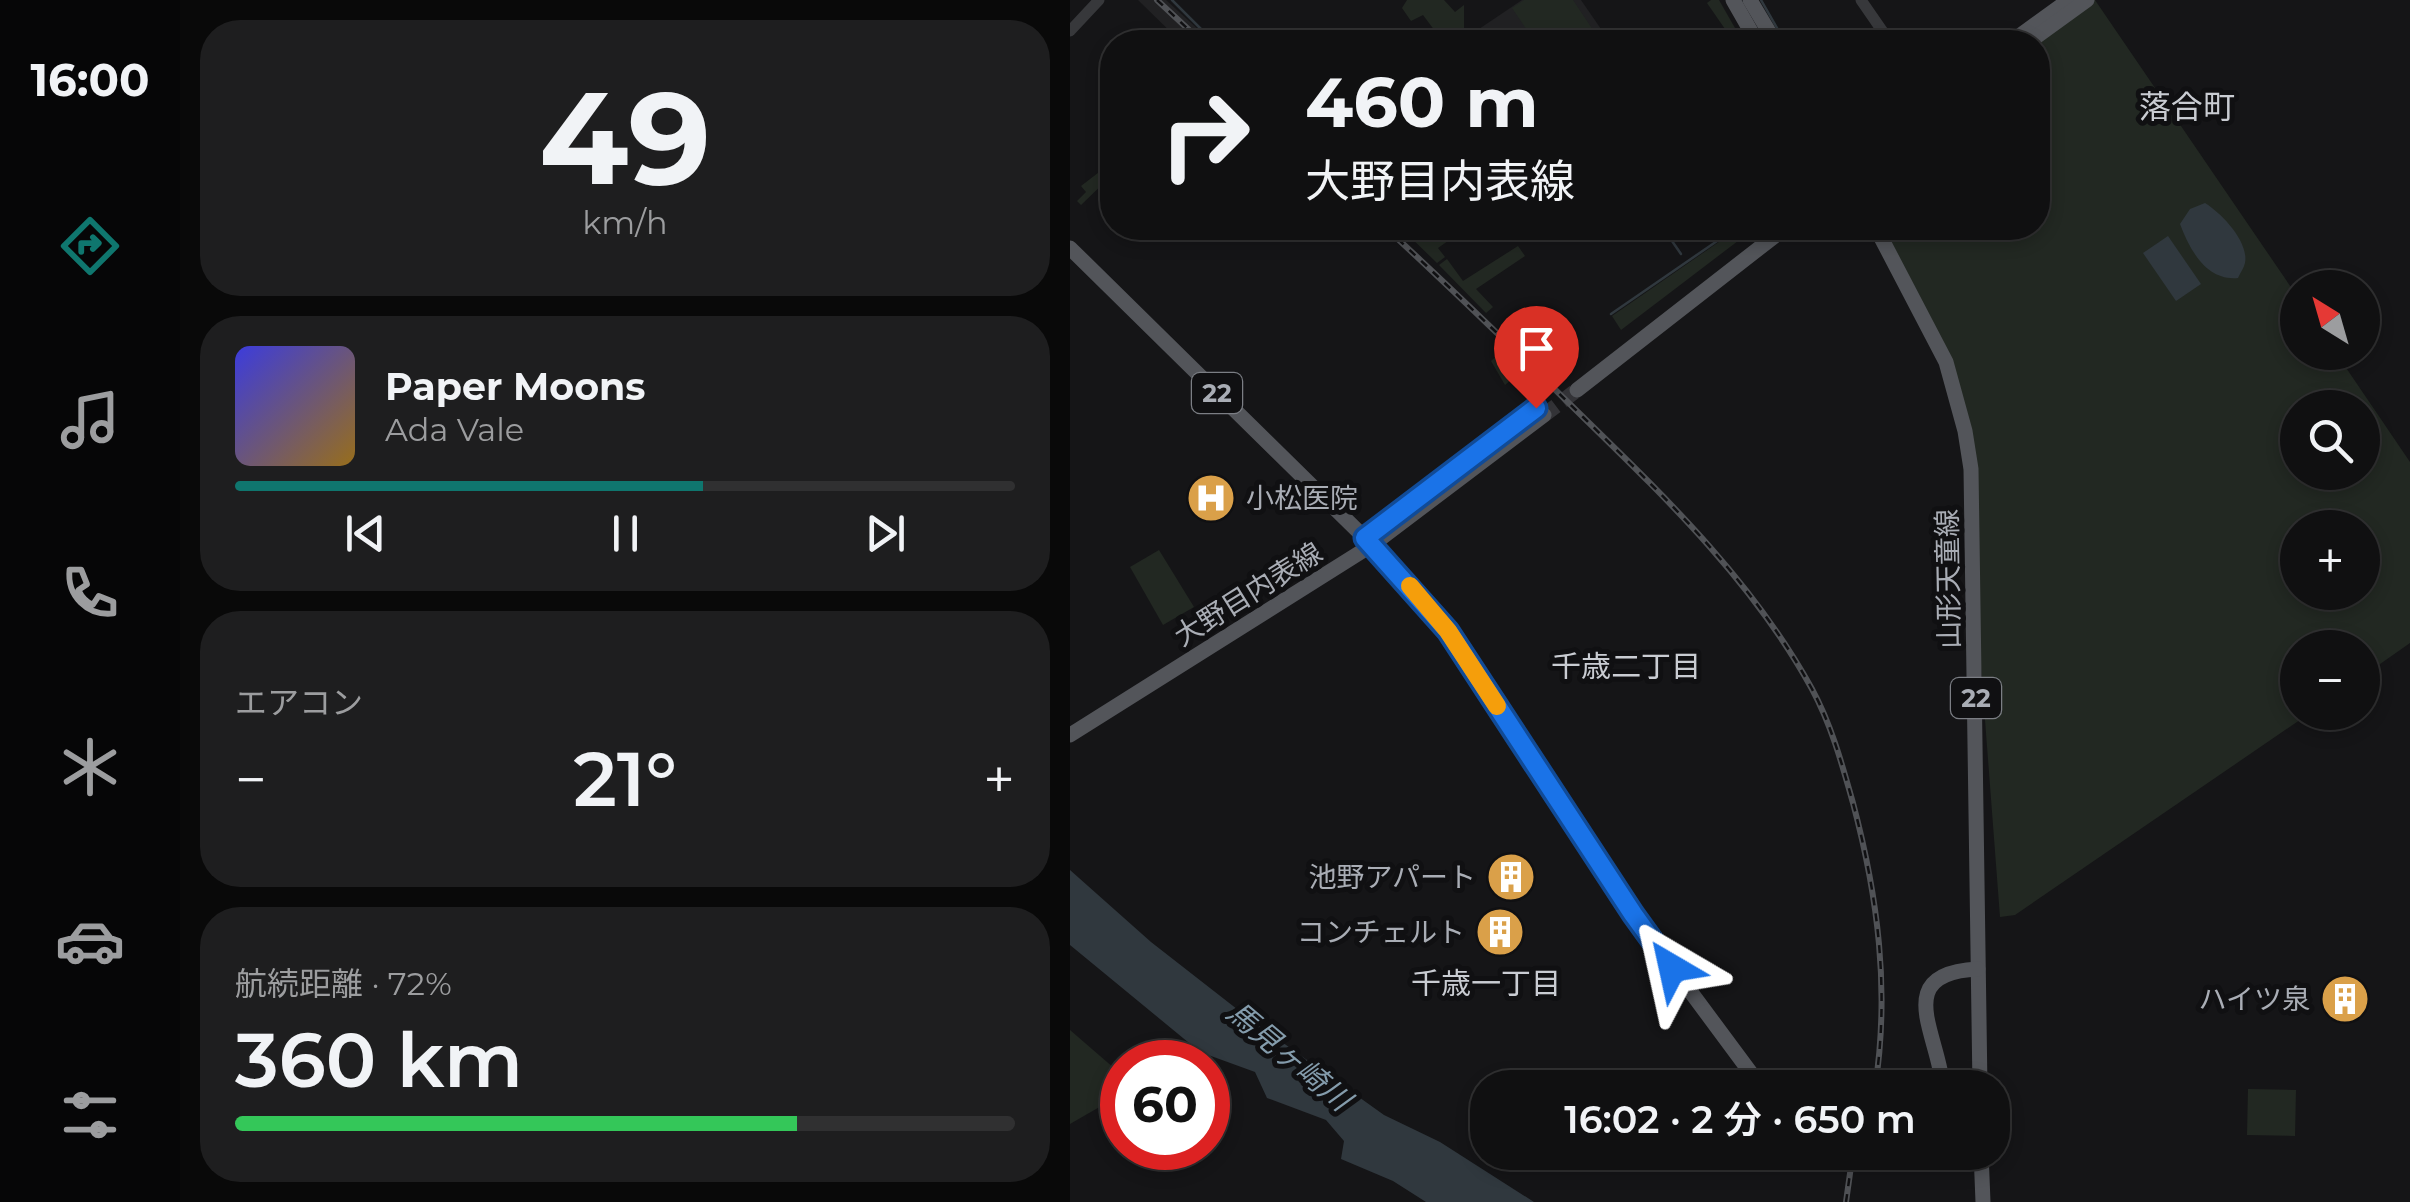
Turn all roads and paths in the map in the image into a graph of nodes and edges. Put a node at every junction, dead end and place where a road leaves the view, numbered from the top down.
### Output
1 (1100, 0) edge
2 (1733, 0) edge
3 (1750, 0) edge
4 (1861, 0) edge
5 (2069, 0) edge
6 (2087, 0) edge
7 (1750, 30) edge
8 (1767, 30) edge
9 (1882, 30) edge
10 (2027, 30) edge
11 (2046, 30) edge
12 (1070, 31) edge
13 (1755, 240) edge
14 (1769, 240) edge
15 (1873, 240) edge
16 (1882, 240) edge
17 (1070, 248) edge
18 (1923, 316) junction
19 (1540, 411) tunnel mouth
20 (1368, 541) junction
21 (1070, 726) edge
22 (1070, 736) edge
23 (1979, 973) junction
24 (1749, 1070) edge
25 (1948, 1070) edge
26 (1980, 1070) edge
27 (1982, 1170) edge
28 (1982, 1202) edge

1 - 12 street
2 - 7 main road
3 - 8 main road
4 - 9 street
5 - 10 main road
6 - 11 main road
13 - 14 main road
15 - 18 main road, 山形天童線 / 22
16 - 18 main road, 山形天童線 / 22
17 - 20 main road, 22
18 - 23 main road, 山形天童線 / 22
19 - 20 main road, 大野目内表線
20 - 21 main road, 大野目内表線
20 - 22 main road, 大野目内表線
20 - 24 main road, 22
23 - 25 main road
23 - 26 main road, 山形天童線 / 22
27 - 28 main road

